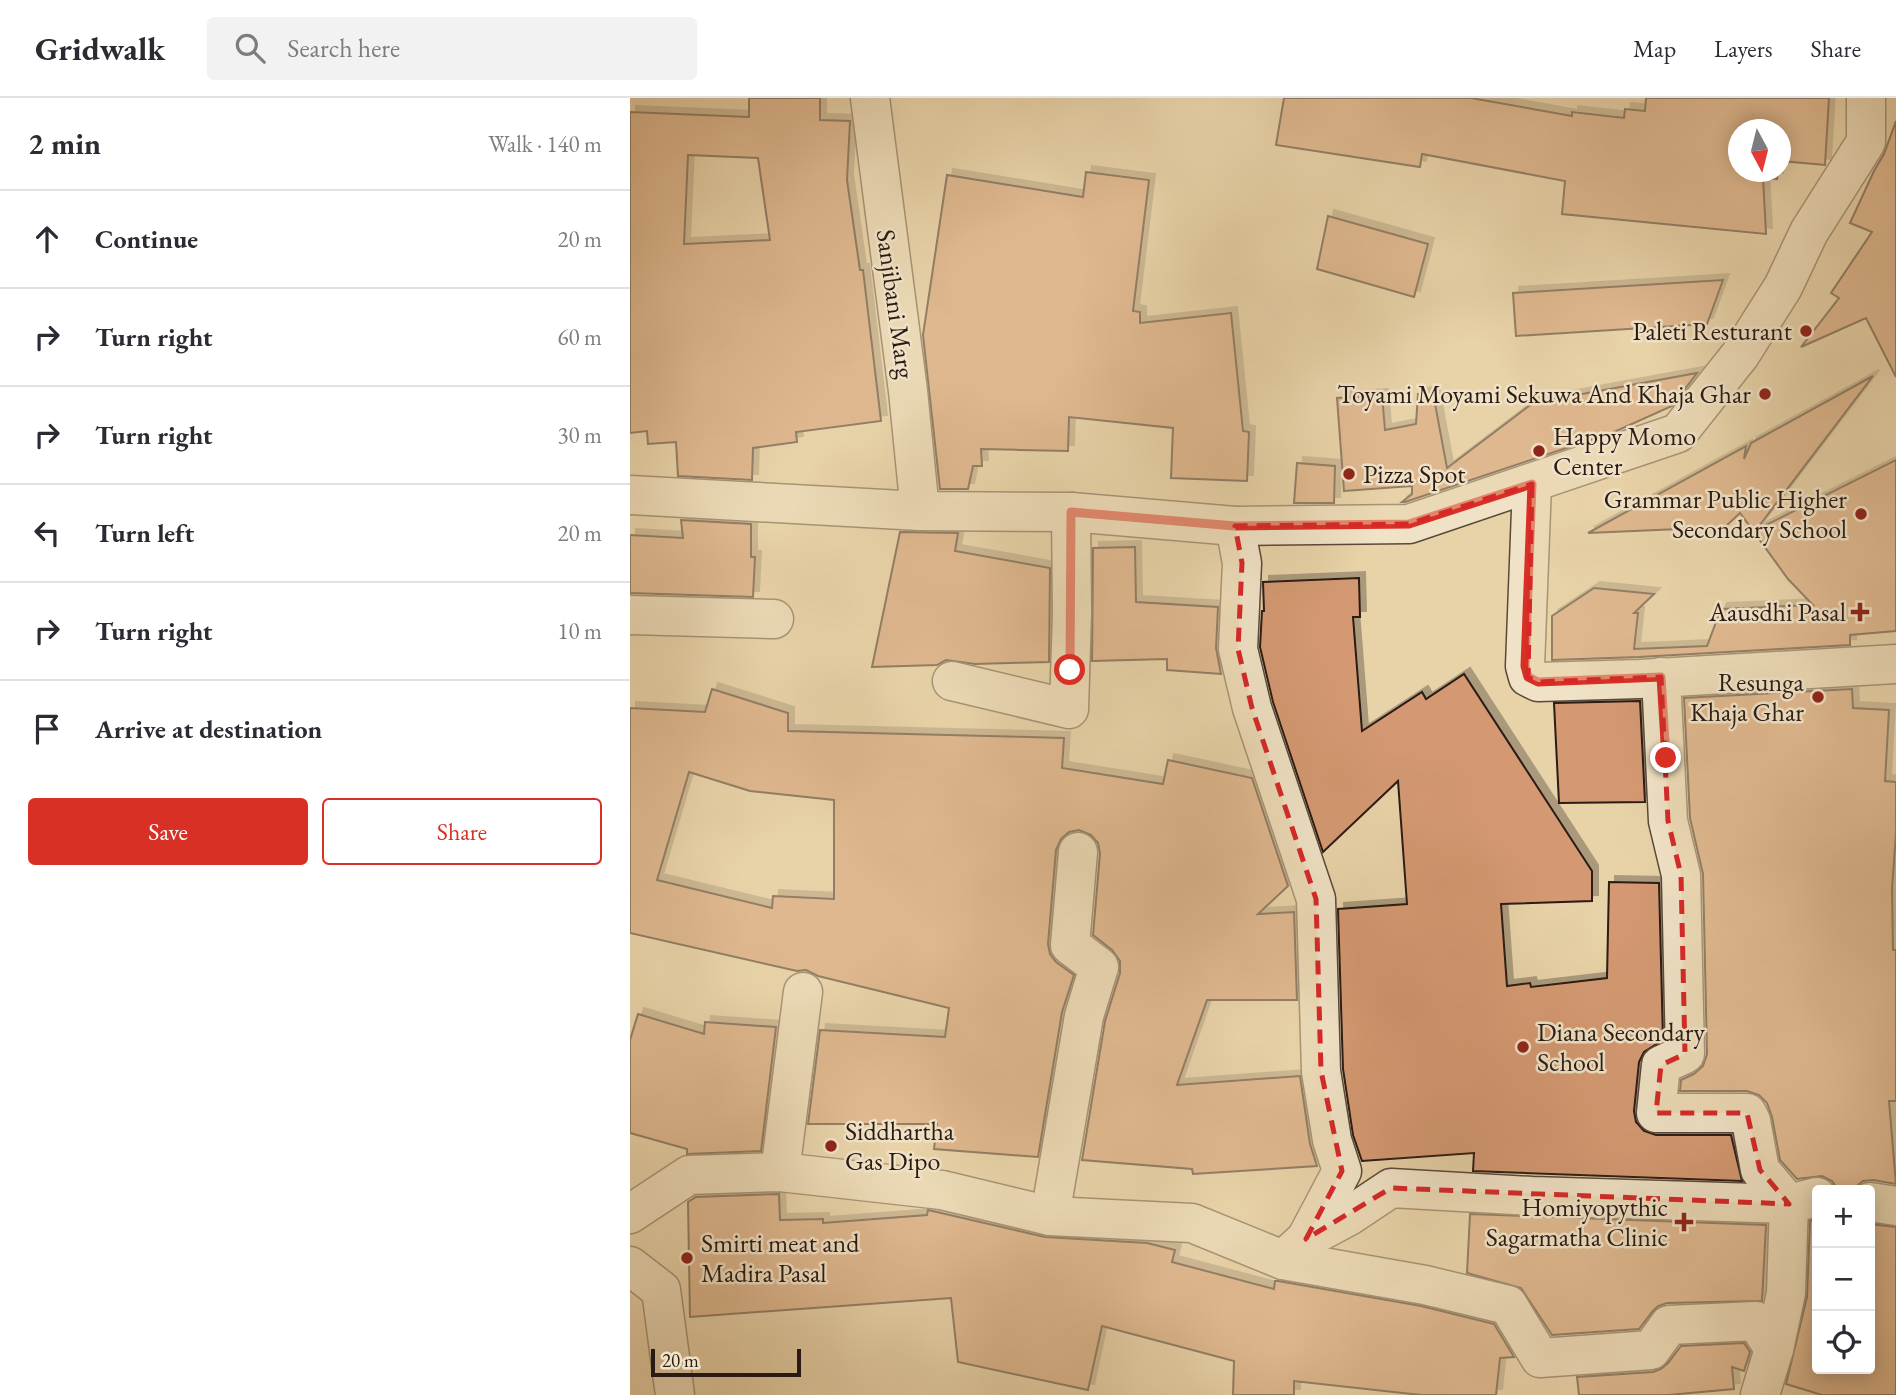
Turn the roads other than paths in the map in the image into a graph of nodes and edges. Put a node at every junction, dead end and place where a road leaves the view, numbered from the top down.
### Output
1 (870, 98) edge
2 (1866, 98) edge
3 (1532, 484) junction
4 (630, 495) edge
5 (920, 511) junction
6 (1071, 512) junction
7 (1235, 526) junction
8 (630, 615) edge
9 (774, 619) dead end
10 (1896, 664) edge
11 (1661, 677) junction
12 (952, 681) dead end
13 (1079, 852) dead end
14 (803, 992) dead end
15 (780, 1172) junction
16 (1803, 1201) edge
17 (1875, 1203) edge
18 (1896, 1206) edge
19 (630, 1214) edge
20 (1050, 1216) junction
21 (1294, 1249) junction
22 (630, 1266) edge
23 (1774, 1349) junction
24 (675, 1395) edge
25 (1760, 1395) edge

1 - 5 street, Sanjibani Marg
2 - 3 street
3 - 7 street
3 - 11 street
4 - 5 street
5 - 6 street
6 - 7 street
6 - 12 street
7 - 21 street
8 - 9 street
10 - 11 street
11 - 16 street
13 - 20 street
14 - 15 street
15 - 19 street
15 - 20 street
16 - 21 street
16 - 23 street
17 - 18 street
20 - 21 street
21 - 23 street
22 - 24 street
23 - 25 street

